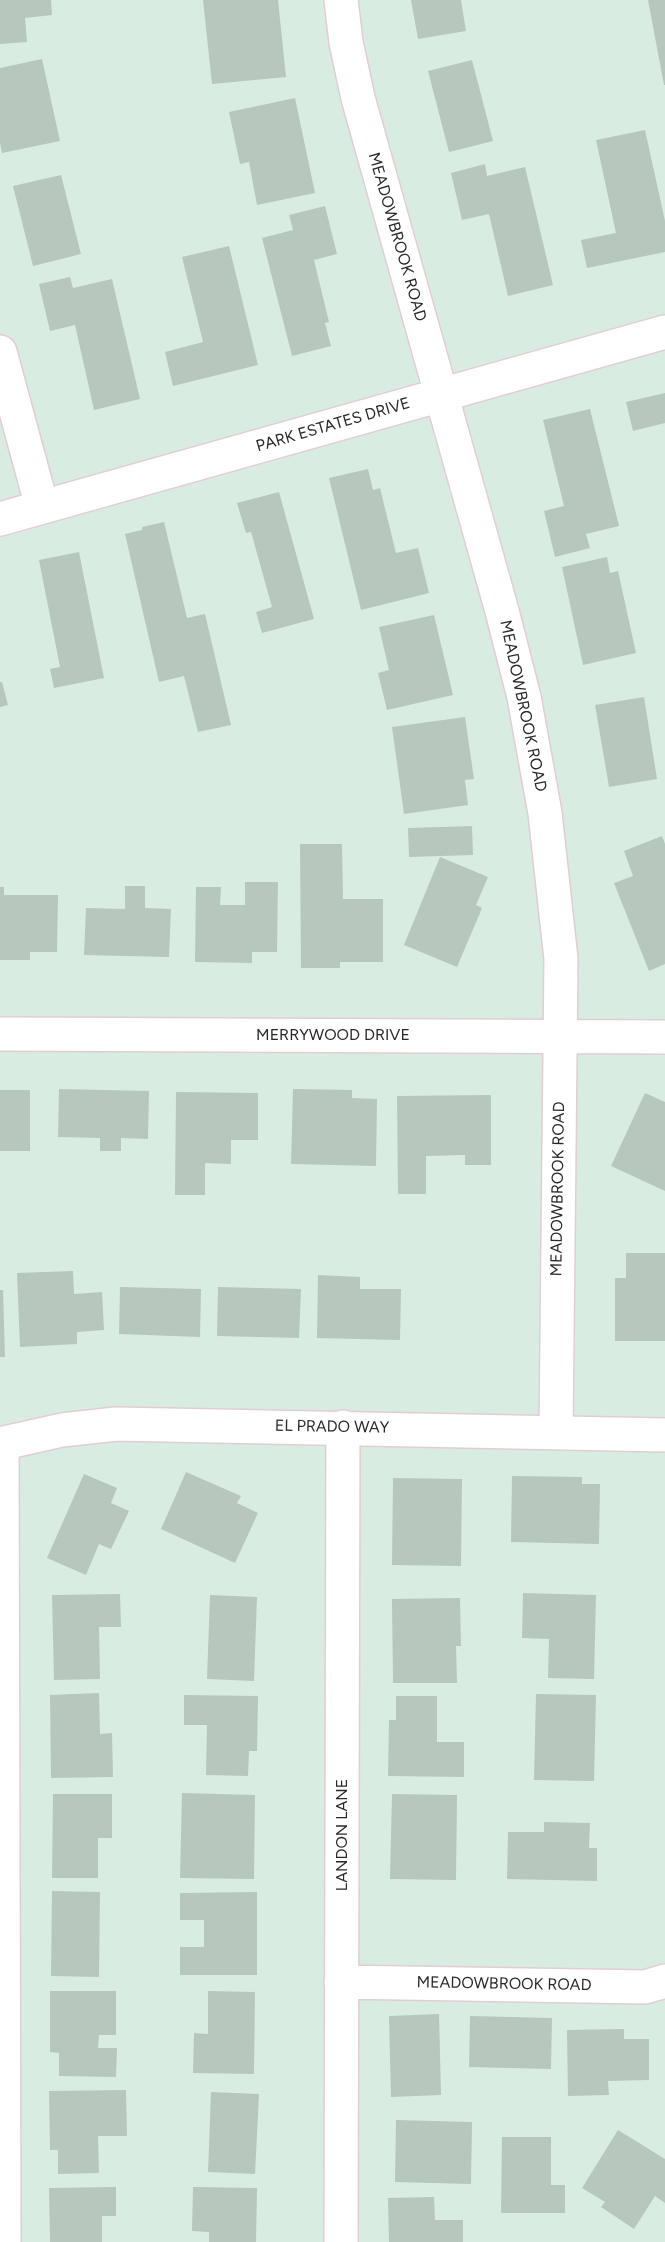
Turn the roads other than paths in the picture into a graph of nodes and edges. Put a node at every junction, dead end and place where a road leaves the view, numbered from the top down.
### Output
1 (341, 0) edge
2 (665, 332) edge
3 (0, 352) edge
4 (441, 395) junction
5 (42, 507) junction
6 (0, 519) edge
7 (0, 1034) edge
8 (560, 1035) junction
9 (665, 1037) edge
10 (344, 1428) junction
11 (556, 1432) junction
12 (665, 1435) edge
13 (1, 1444) edge
14 (665, 1981) edge
15 (341, 1982) junction
16 (4, 2242) edge
17 (341, 2242) edge

1 - 4 street, MEADOWBROOK ROAD
2 - 4 street, PARK ESTATES DRIVE
3 - 5 street
4 - 5 street, PARK ESTATES DRIVE
4 - 8 street, MEADOWBROOK ROAD
5 - 6 street, PARK ESTATES DRIVE
7 - 8 street, MERRYWOOD DRIVE
8 - 9 street, MERRYWOOD DRIVE
8 - 11 street, MEADOWBROOK ROAD
10 - 11 street, EL PRADO WAY
10 - 13 street, EL PRADO WAY
10 - 15 street, LANDON LANE
11 - 12 street, EL PRADO WAY
13 - 16 street
14 - 15 street, MEADOWBROOK ROAD
15 - 17 street, LANDON LANE

